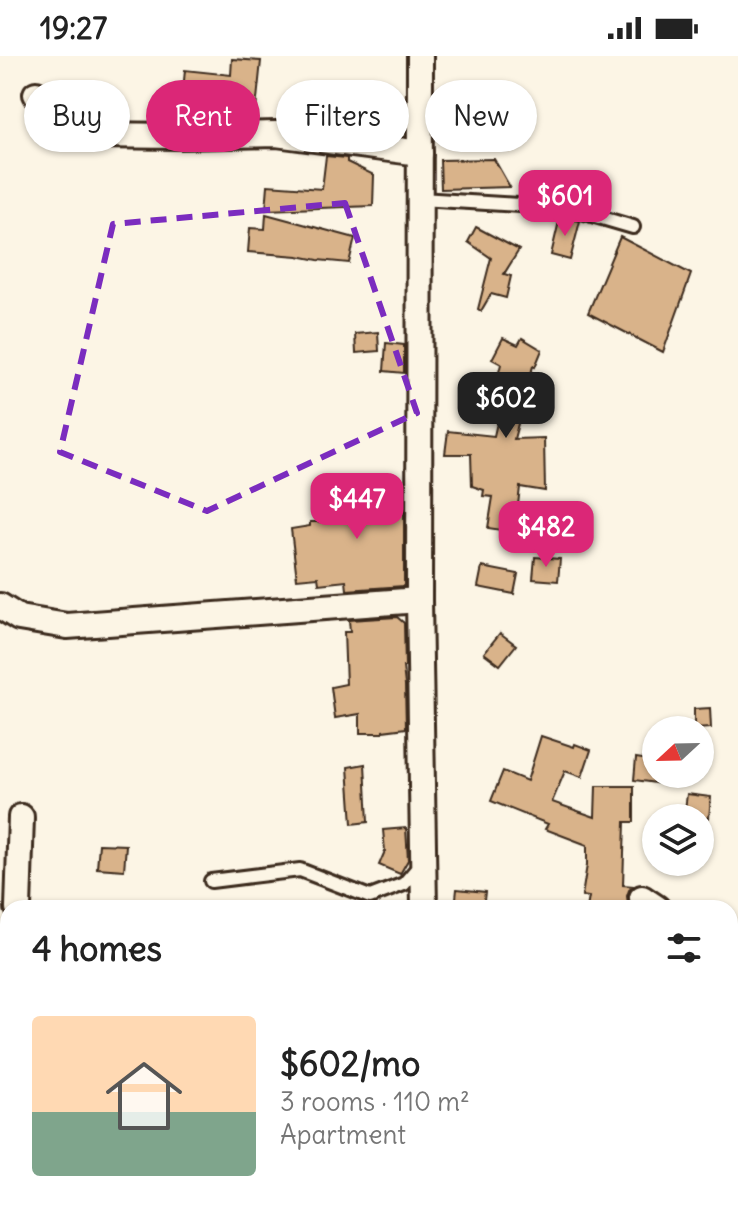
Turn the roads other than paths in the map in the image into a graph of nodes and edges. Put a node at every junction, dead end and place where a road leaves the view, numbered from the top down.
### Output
1 (420, 56) edge
2 (130, 135) edge
3 (420, 153) junction
4 (420, 199) junction
5 (633, 227) dead end
6 (419, 600) junction
7 (0, 606) edge
8 (21, 817) dead end
9 (423, 862) junction
10 (211, 881) dead end
11 (18, 900) edge
12 (424, 900) edge

1 - 3 street
2 - 3 street
3 - 4 street
4 - 5 lane
4 - 6 street
6 - 7 street
6 - 9 street
8 - 11 street
9 - 10 lane
9 - 12 street

